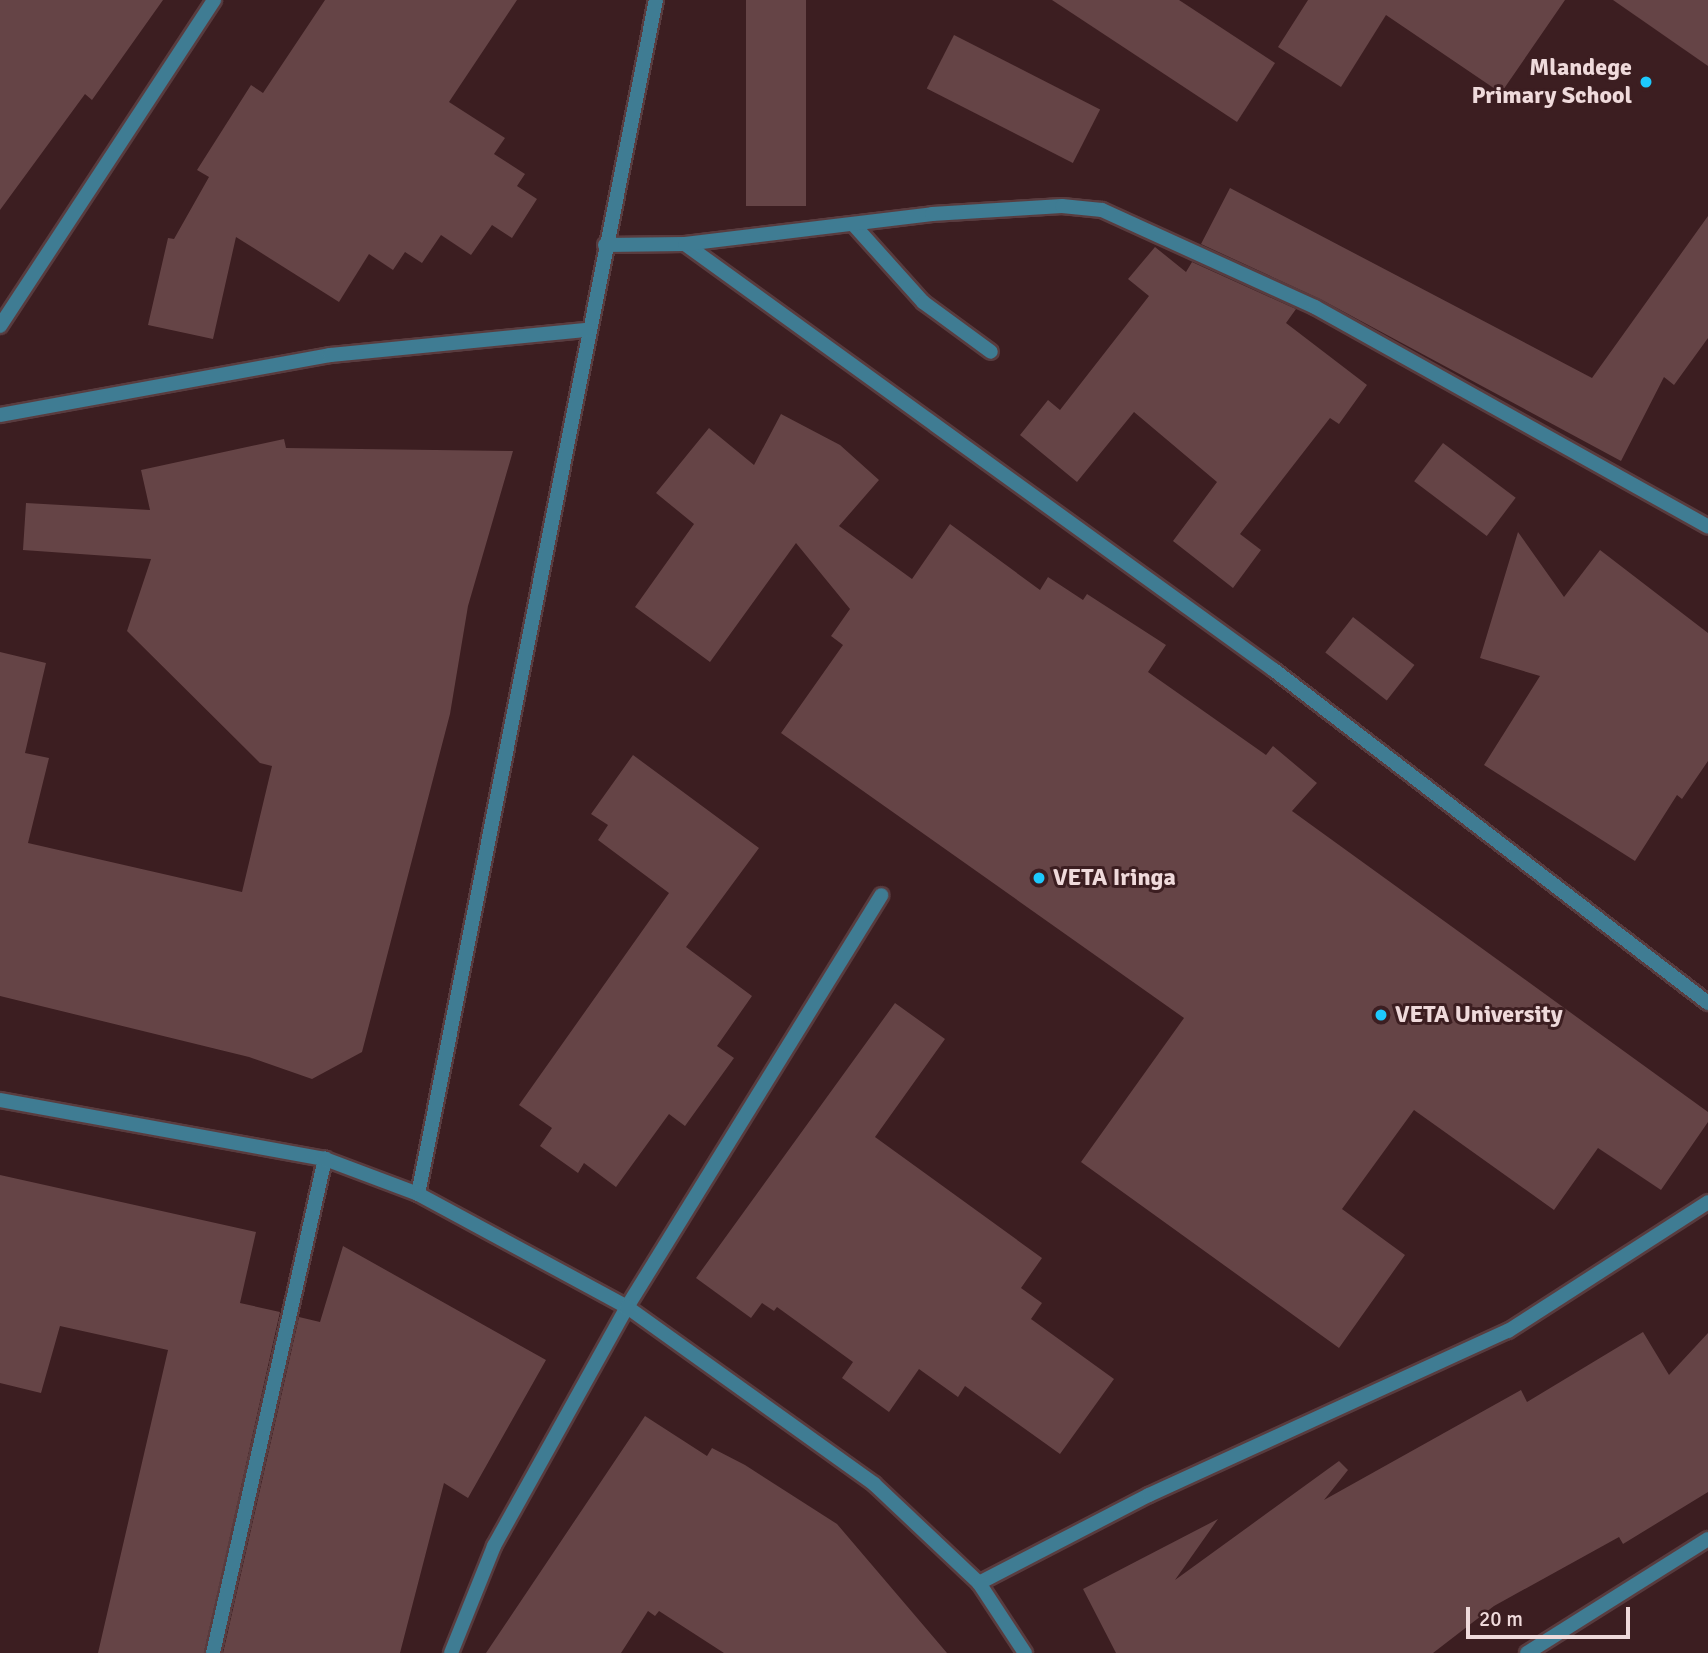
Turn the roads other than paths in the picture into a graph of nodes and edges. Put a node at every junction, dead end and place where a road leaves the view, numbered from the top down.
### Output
1 (214, 0) edge
2 (656, 0) edge
3 (853, 224) junction
4 (685, 244) junction
5 (605, 245) junction
6 (0, 326) edge
7 (586, 330) junction
8 (990, 352) dead end
9 (0, 415) edge
10 (1708, 527) edge
11 (881, 895) dead end
12 (1708, 1003) edge
13 (0, 1100) edge
14 (325, 1159) junction
15 (418, 1194) junction
16 (1708, 1202) edge
17 (626, 1307) junction
18 (1708, 1539) edge
19 (979, 1583) junction
20 (213, 1653) edge
21 (451, 1653) edge
22 (1025, 1653) edge
23 (1527, 1653) edge

1 - 6 street
2 - 5 street
3 - 4 street
3 - 8 street
3 - 10 street
4 - 5 street
4 - 12 street
5 - 7 street
7 - 9 street
7 - 15 street
11 - 17 street
13 - 14 street
14 - 15 street
14 - 20 street
15 - 17 street
16 - 19 street
17 - 19 street
17 - 21 street
18 - 23 street
19 - 22 street

